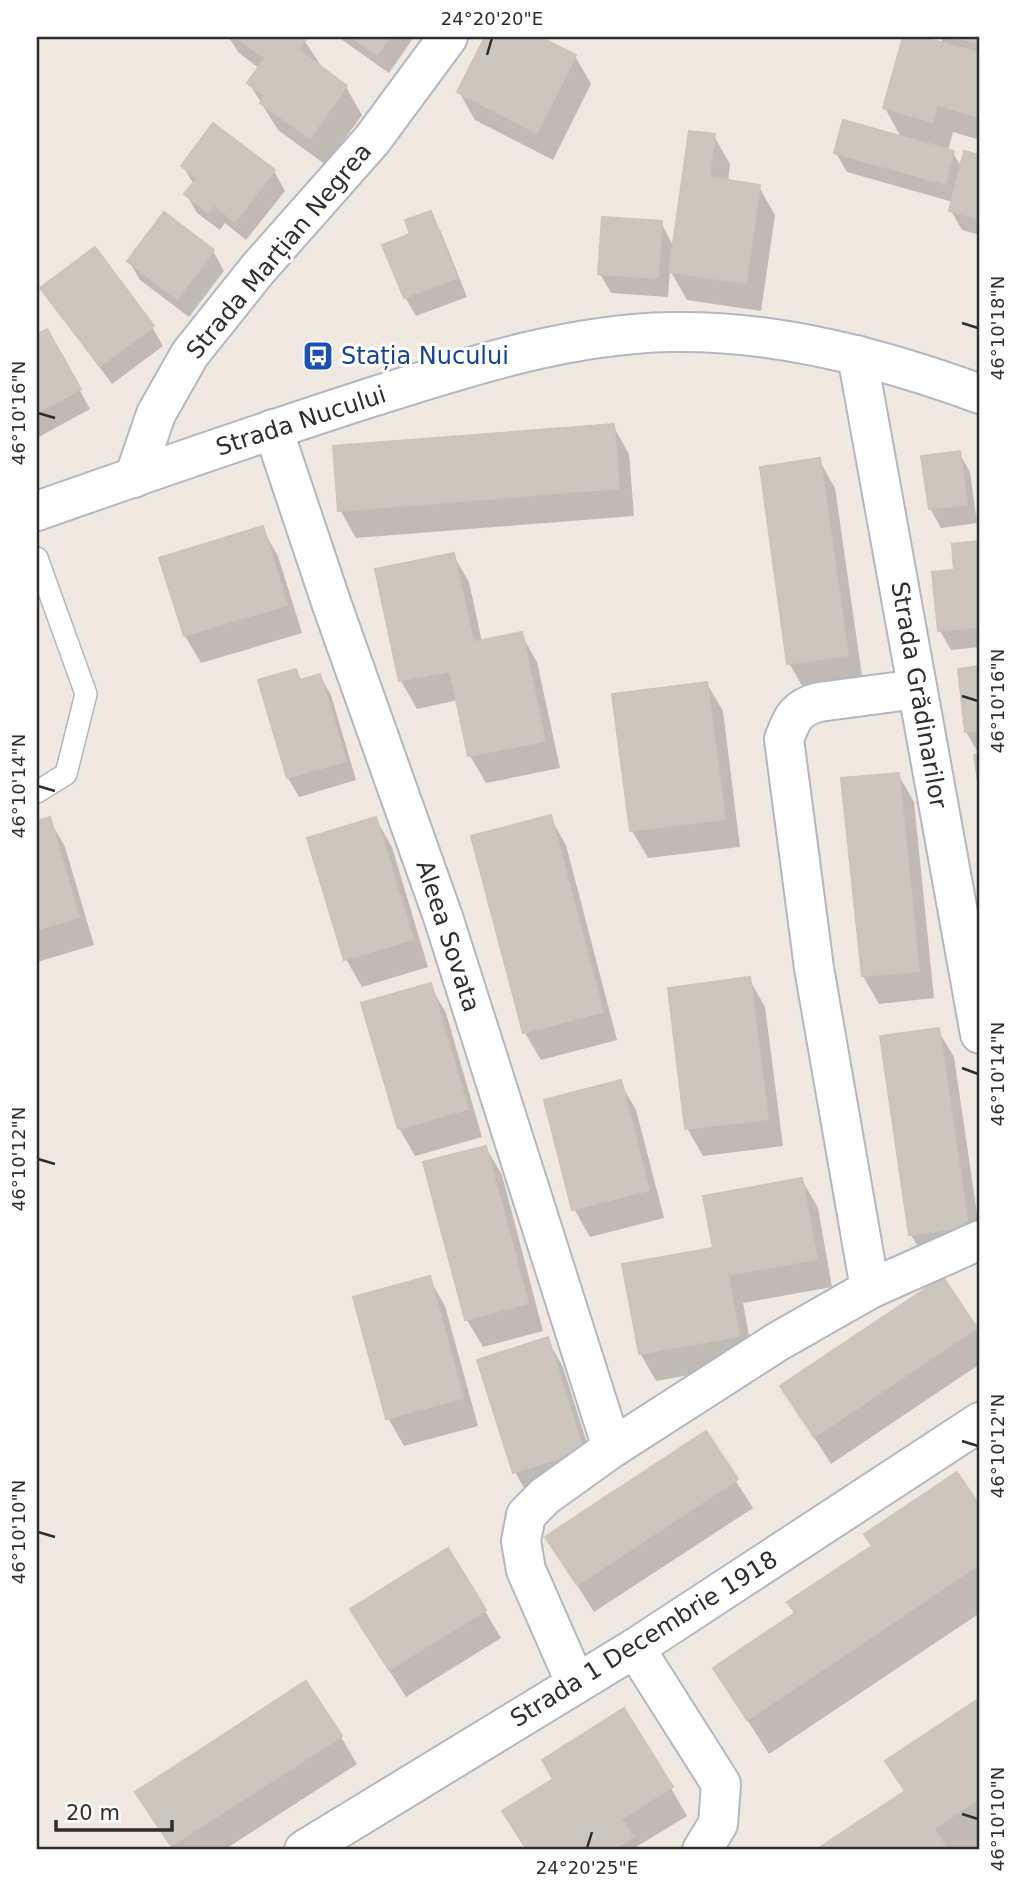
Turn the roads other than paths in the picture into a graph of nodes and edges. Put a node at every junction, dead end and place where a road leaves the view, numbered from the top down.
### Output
1 (448, 37) edge
2 (857, 355) junction
3 (980, 394) edge
4 (273, 429) junction
5 (134, 478) junction
6 (37, 511) edge
7 (37, 558) edge
8 (917, 689) junction
9 (37, 792) edge
10 (980, 1034) edge
11 (980, 1240) edge
12 (870, 1289) junction
13 (980, 1422) edge
14 (612, 1448) junction
15 (635, 1648) junction
16 (576, 1684) junction
17 (304, 1850) edge
18 (702, 1850) edge

1 - 5 street, Strada Marțian Negrea
2 - 3 street, Strada Nucului
2 - 4 street, Strada Nucului
2 - 8 street, Strada Grădinarilor
4 - 5 street, Strada Nucului
4 - 14 street, Aleea Sovata
5 - 6 street, Strada Nucului
7 - 9 lane
8 - 10 street, Strada Grădinarilor
8 - 12 street
11 - 12 street
12 - 14 street
13 - 15 street, Strada 1 Decembrie 1918
14 - 16 street
15 - 16 street, Strada 1 Decembrie 1918
15 - 18 street
16 - 17 street, Strada 1 Decembrie 1918

